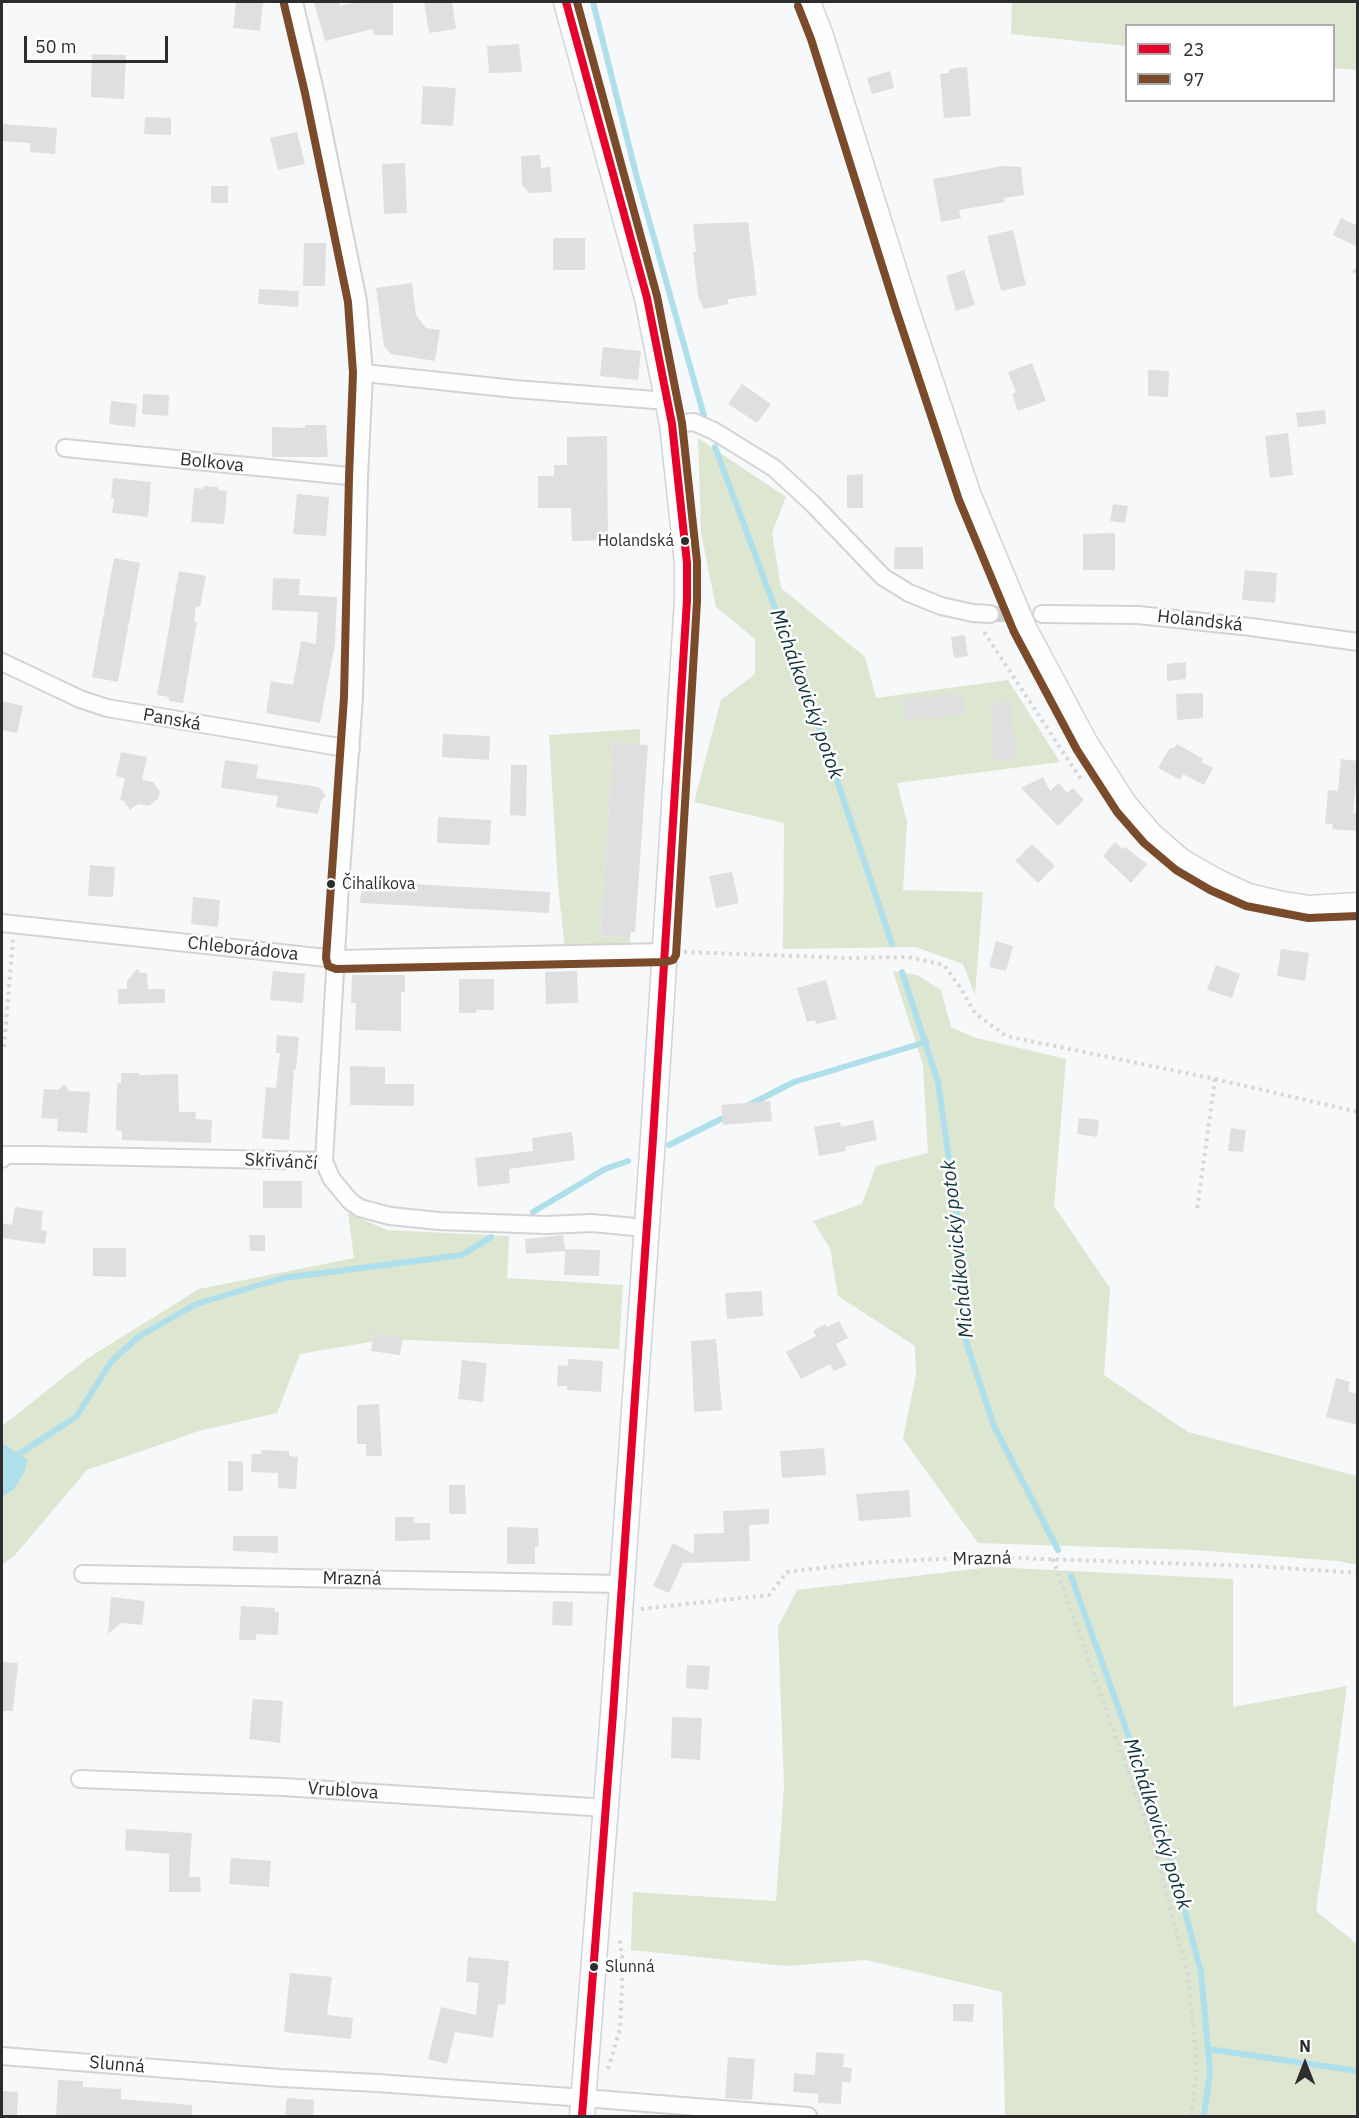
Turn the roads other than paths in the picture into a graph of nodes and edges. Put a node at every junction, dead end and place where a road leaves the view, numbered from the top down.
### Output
1 (294, 2) edge
2 (566, 2) edge
3 (808, 2) edge
4 (364, 374) junction
5 (667, 401) junction
6 (672, 424) junction
7 (65, 448) dead end
8 (359, 477) junction
9 (990, 614) tunnel mouth
10 (1042, 614) tunnel mouth
11 (1358, 642) edge
12 (2, 662) edge
13 (351, 749) junction
14 (1358, 905) edge
15 (8, 923) edge
16 (666, 952) junction
17 (336, 959) junction
18 (2, 1159) edge
19 (324, 1161) junction
20 (646, 1228) junction
21 (83, 1574) dead end
22 (621, 1584) junction
23 (80, 1779) dead end
24 (606, 1808) junction
25 (2, 2056) edge
26 (589, 2104) edge
27 (808, 2116) edge

1 - 4 street
2 - 5 street
3 - 14 street
4 - 5 street
4 - 8 street
5 - 6 street
6 - 9 street
6 - 16 street
7 - 8 street, Bolkova
8 - 13 street
10 - 11 street, Holandská
12 - 13 street, Panská
13 - 17 street
15 - 17 street, Chleborádova
16 - 17 street, Chleborádova
16 - 20 street
17 - 19 street
18 - 19 street, Skřivánčí
19 - 20 street, Skřivánčí
20 - 22 street
21 - 22 street, Mrazná
22 - 24 street
23 - 24 street, Vrublova
24 - 26 street
25 - 26 street, Slunná
26 - 27 street, Slunná

